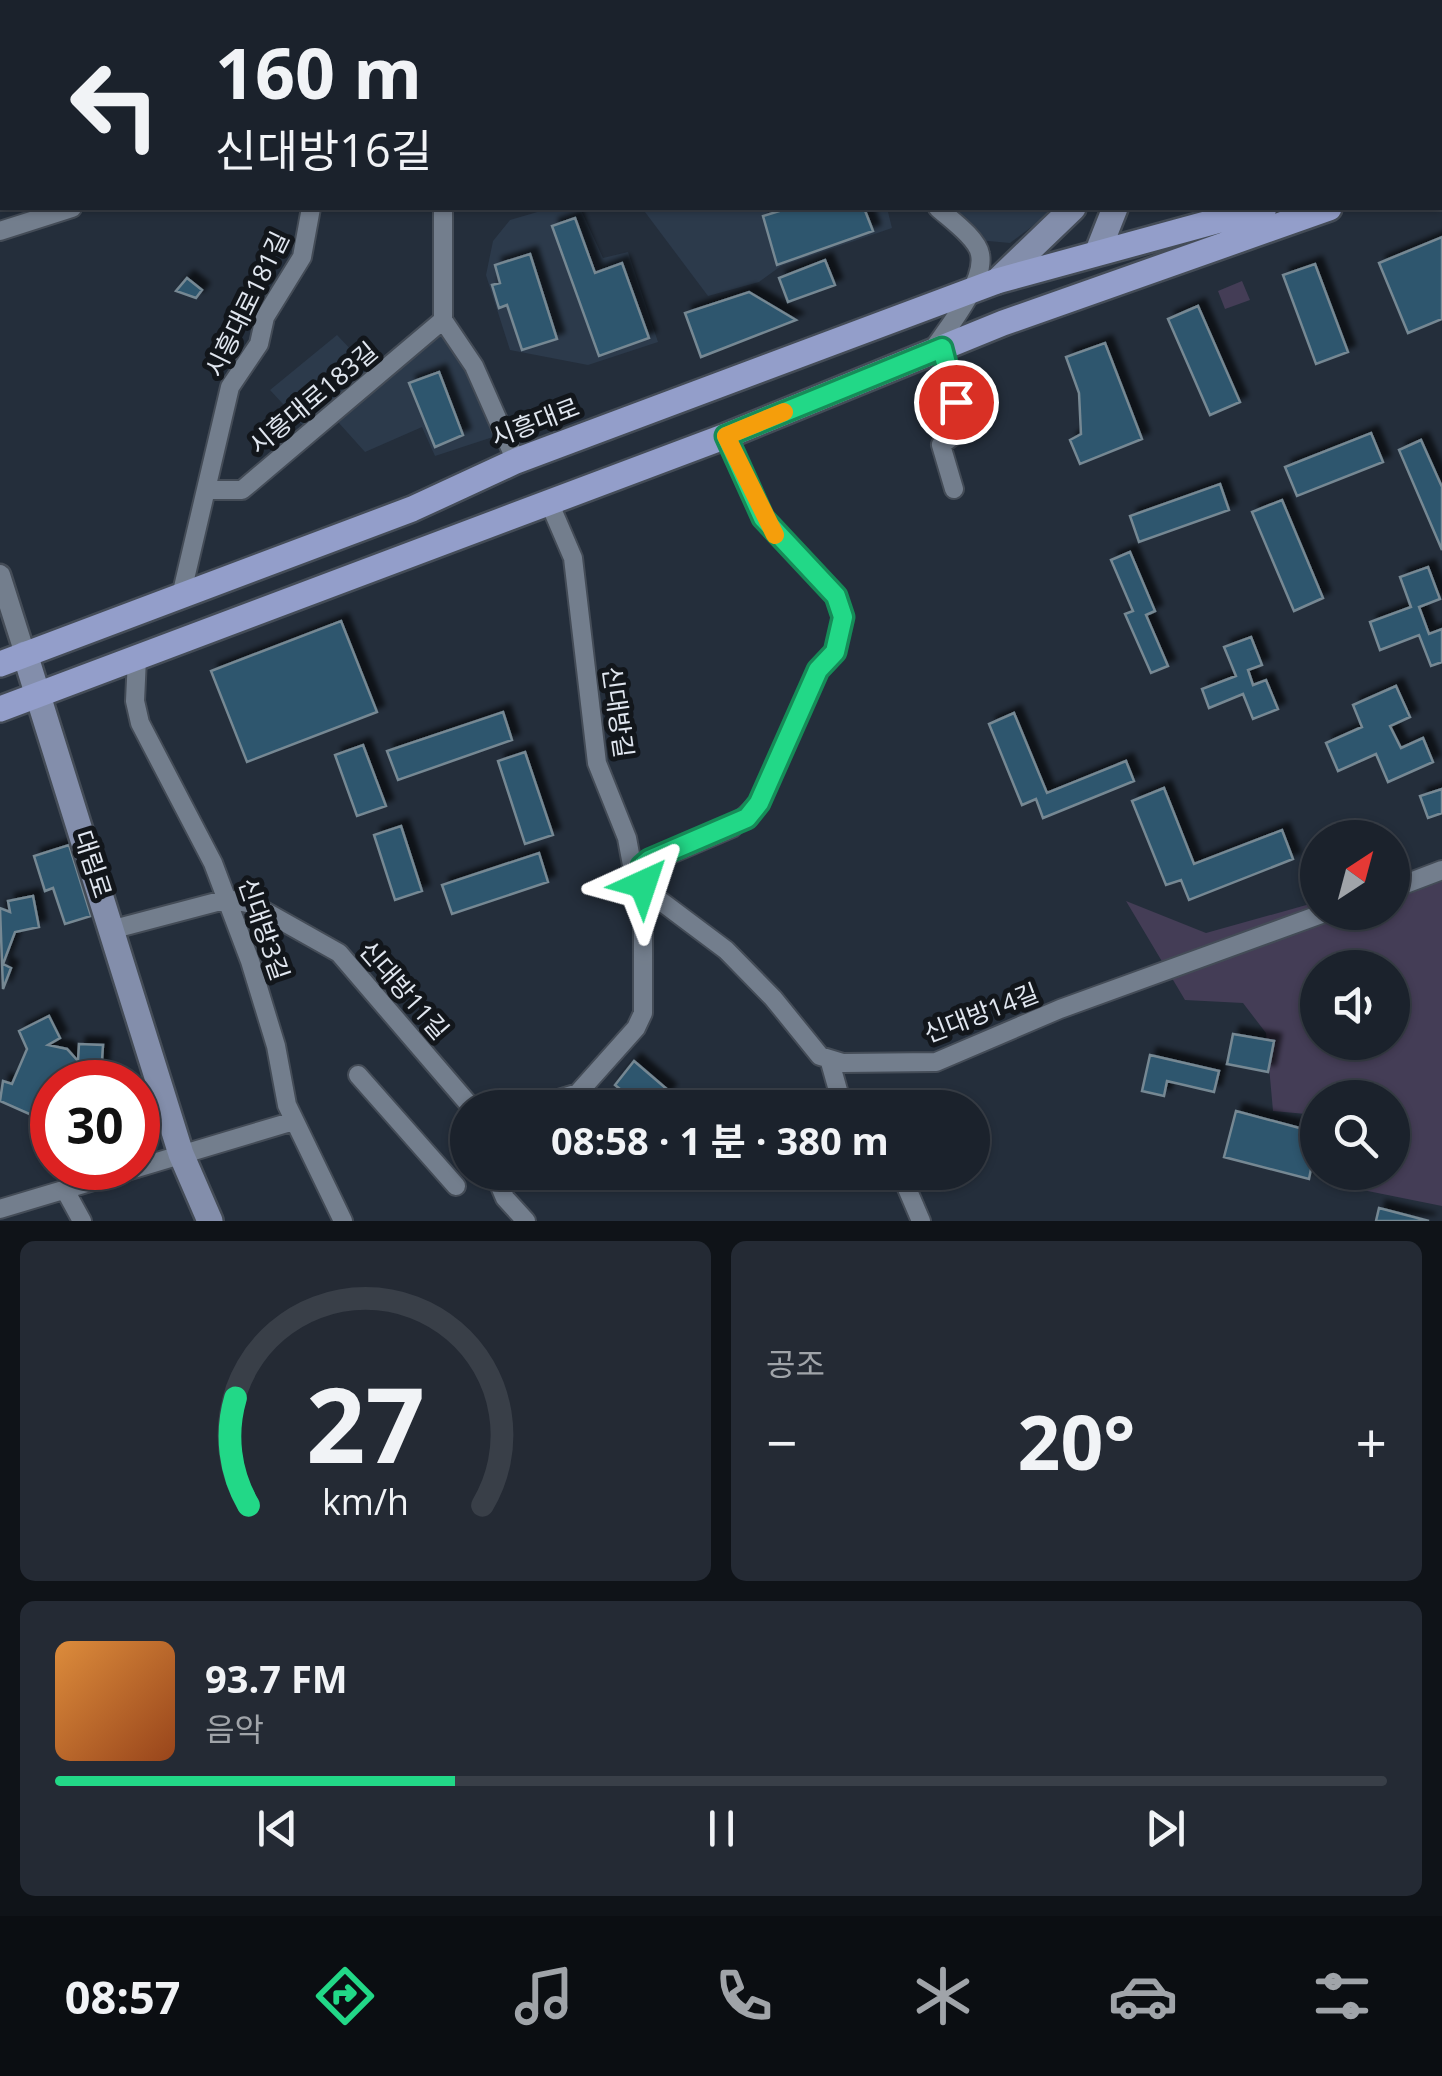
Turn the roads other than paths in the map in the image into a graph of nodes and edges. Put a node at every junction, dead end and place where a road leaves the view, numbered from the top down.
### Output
1 (58, 210) edge
2 (311, 210) edge
3 (443, 210) edge
4 (940, 210) edge
5 (1071, 210) edge
6 (1115, 210) edge
7 (1256, 210) edge
8 (1324, 210) edge
9 (29, 214) edge
10 (0, 231) edge
11 (1098, 251) junction
12 (998, 281) junction
13 (970, 292) junction
14 (1080, 296) junction
15 (442, 320) junction
16 (936, 351) junction
17 (726, 436) junction
18 (516, 461) junction
19 (954, 489) dead end
20 (207, 490) junction
21 (549, 502) junction
22 (0, 576) edge
23 (181, 596) junction
24 (25, 654) junction
25 (136, 658) junction
26 (0, 664) edge
27 (38, 695) junction
28 (0, 709) edge
29 (1442, 870) edge
30 (1410, 882) edge
31 (228, 899) junction
32 (642, 900) junction
33 (1300, 922) edge
34 (114, 929) junction
35 (830, 1062) junction
36 (358, 1076) dead end
37 (457, 1090) edge
38 (581, 1090) edge
39 (838, 1090) edge
40 (294, 1120) junction
41 (180, 1154) junction
42 (160, 1160) edge
43 (450, 1179) edge
44 (65, 1190) joint
45 (502, 1190) edge
46 (908, 1190) edge
47 (0, 1209) edge
48 (82, 1221) edge
49 (210, 1221) edge
50 (344, 1221) edge
51 (526, 1221) edge
52 (922, 1221) edge

1 - 9 street
2 - 20 street, 시흥대로181길
3 - 15 street
4 - 13 street
5 - 12 main road
6 - 11 main road
7 - 11 main road, 시흥대로
8 - 14 main road
9 - 10 street
11 - 12 main road, 시흥대로
11 - 14 street
12 - 13 main road, 시흥대로
13 - 16 street
13 - 18 main road, 시흥대로
14 - 16 main road
15 - 18 street
15 - 20 street, 시흥대로183길
16 - 17 main road
16 - 19 street
17 - 21 main road
17 - 32 street
18 - 23 main road, 시흥대로
20 - 23 street, 시흥대로181길
21 - 25 main road
21 - 32 street, 신대방길
22 - 24 street, 대림로
23 - 24 main road, 시흥대로
24 - 26 main road, 시흥대로
24 - 27 main road, 대림로
25 - 27 main road
25 - 31 street, 신대방3길
27 - 28 main road
27 - 34 main road, 대림로
29 - 30 street
31 - 34 street
31 - 37 street, 신대방11길
31 - 40 street, 신대방3길
32 - 35 street
32 - 38 street, 신대방길
33 - 35 street, 신대방14길
34 - 41 main road, 대림로
35 - 39 street
36 - 43 street
40 - 41 street
40 - 50 street, 신대방3길
41 - 42 street
41 - 49 main road, 대림로
44 - 47 street
44 - 48 street
45 - 51 street
46 - 52 street

